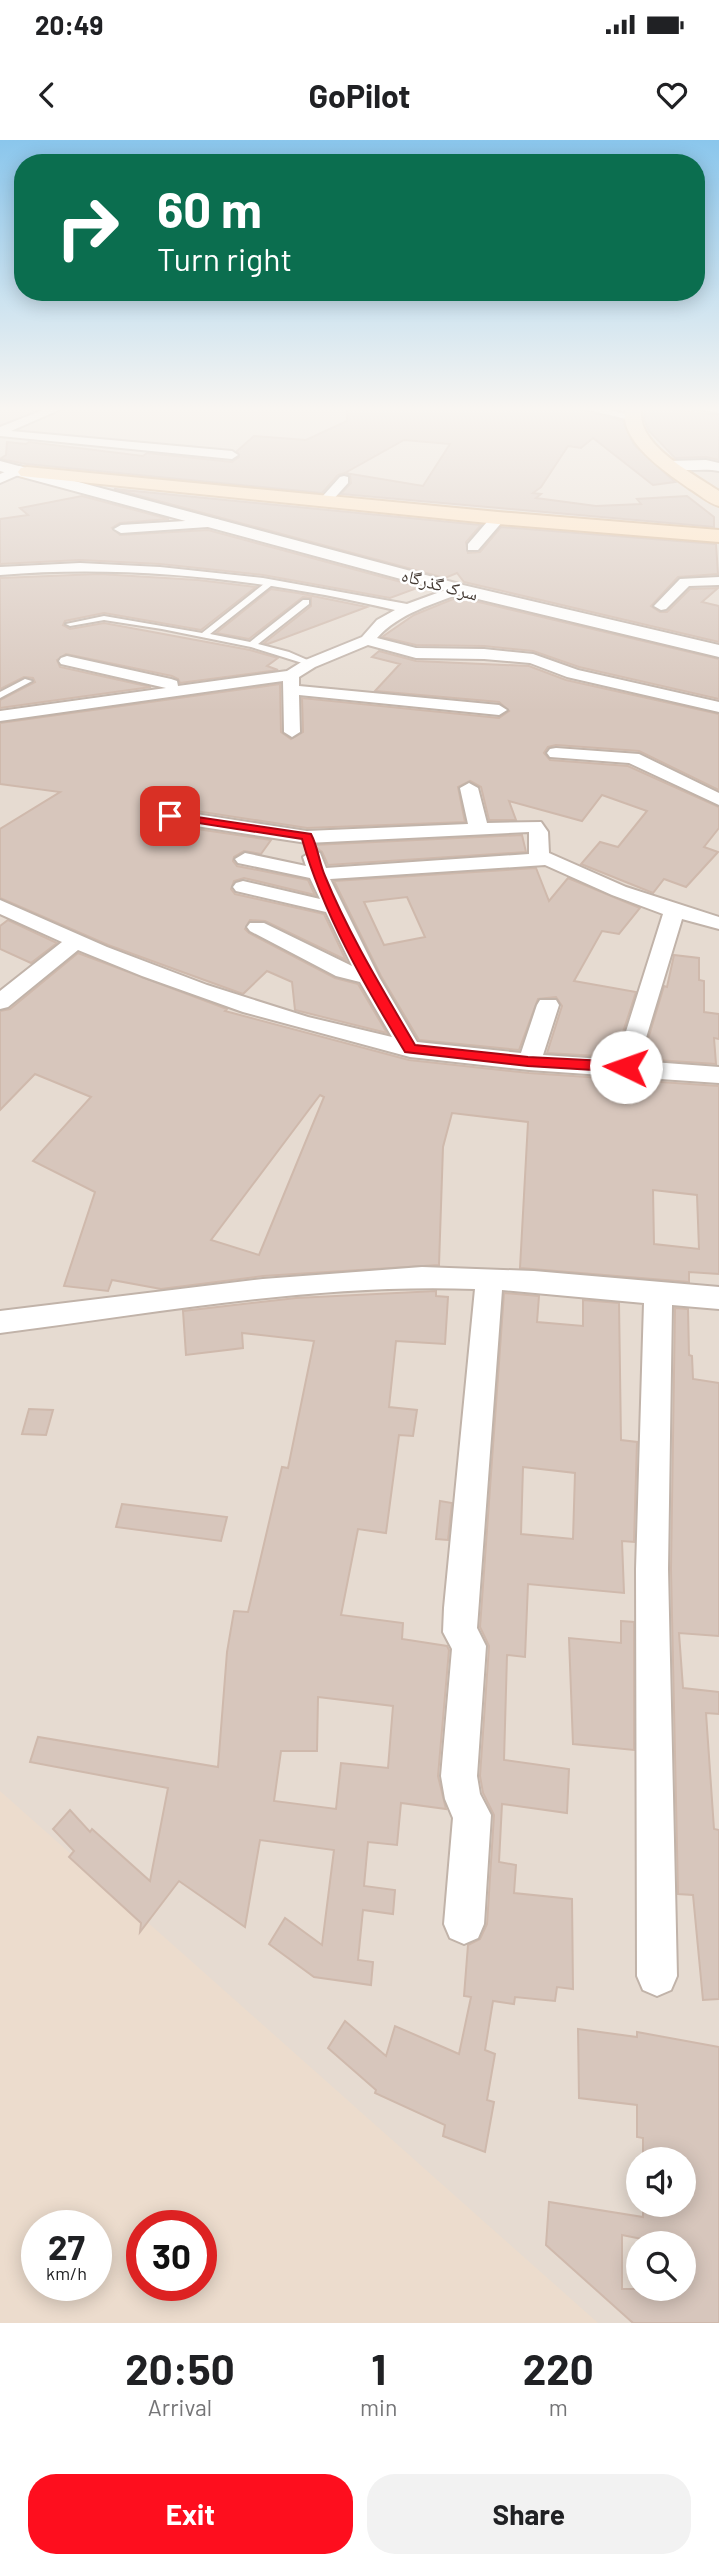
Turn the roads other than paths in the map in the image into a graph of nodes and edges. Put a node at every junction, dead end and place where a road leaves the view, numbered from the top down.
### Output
1 (161, 508) edge
2 (401, 508) edge
3 (498, 518) junction
4 (217, 523) junction
5 (121, 529) dead end
6 (719, 536) edge
7 (473, 547) dead end
8 (0, 571) edge
9 (719, 581) edge
10 (272, 582) junction
11 (459, 589) junction
12 (306, 602) dead end
13 (661, 606) dead end
14 (408, 609) junction
15 (69, 624) dead end
16 (204, 635) junction
17 (367, 640) junction
18 (252, 645) junction
19 (719, 651) edge
20 (67, 661) dead end
21 (309, 664) junction
22 (28, 681) dead end
23 (292, 682) junction
24 (194, 688) junction
25 (0, 695) edge
26 (719, 707) edge
27 (499, 710) dead end
28 (0, 716) edge
29 (292, 732) dead end
30 (556, 752) dead end
31 (469, 788) dead end
32 (719, 800) edge
33 (170, 816) dead end
34 (479, 829) junction
35 (307, 837) junction
36 (539, 858) junction
37 (245, 859) dead end
38 (318, 874) junction
39 (243, 887) dead end
40 (0, 906) edge
41 (334, 908) junction
42 (674, 911) junction
43 (719, 923) edge
44 (257, 927) dead end
45 (75, 942) junction
46 (368, 977) junction
47 (0, 1002) edge
48 (548, 1005) dead end
49 (410, 1049) junction
50 (528, 1062) junction
51 (626, 1067) junction
52 (719, 1074) edge
53 (489, 1280) junction
54 (657, 1294) junction
55 (719, 1298) edge
56 (0, 1322) edge
57 (464, 1924) dead end
58 (657, 1976) dead end

1 - 4 street, سرک گذرگاه
2 - 3 main road
3 - 6 main road
3 - 7 street
4 - 5 street
4 - 11 street, سرک گذرگاه
8 - 10 street
9 - 13 street
10 - 14 street
10 - 16 lane
11 - 14 street
11 - 19 street, سرک گذرگاه
12 - 18 lane
14 - 17 street
15 - 16 lane
16 - 18 lane
17 - 21 street
17 - 26 street
18 - 21 lane
20 - 24 street
21 - 23 street
22 - 25 lane
23 - 24 street
23 - 27 street
23 - 29 street
24 - 28 street
30 - 32 street
31 - 34 street
33 - 35 street
34 - 35 street
34 - 36 street
35 - 38 street
36 - 38 street
36 - 42 street
37 - 38 street
38 - 41 street
39 - 41 street
40 - 45 street
41 - 46 street
42 - 43 street
42 - 51 street
44 - 46 street
45 - 47 street
45 - 49 street
46 - 49 street
48 - 50 street
49 - 50 street
50 - 51 street
51 - 52 street
53 - 54 street
53 - 56 street
53 - 57 street
54 - 55 street
54 - 58 street

